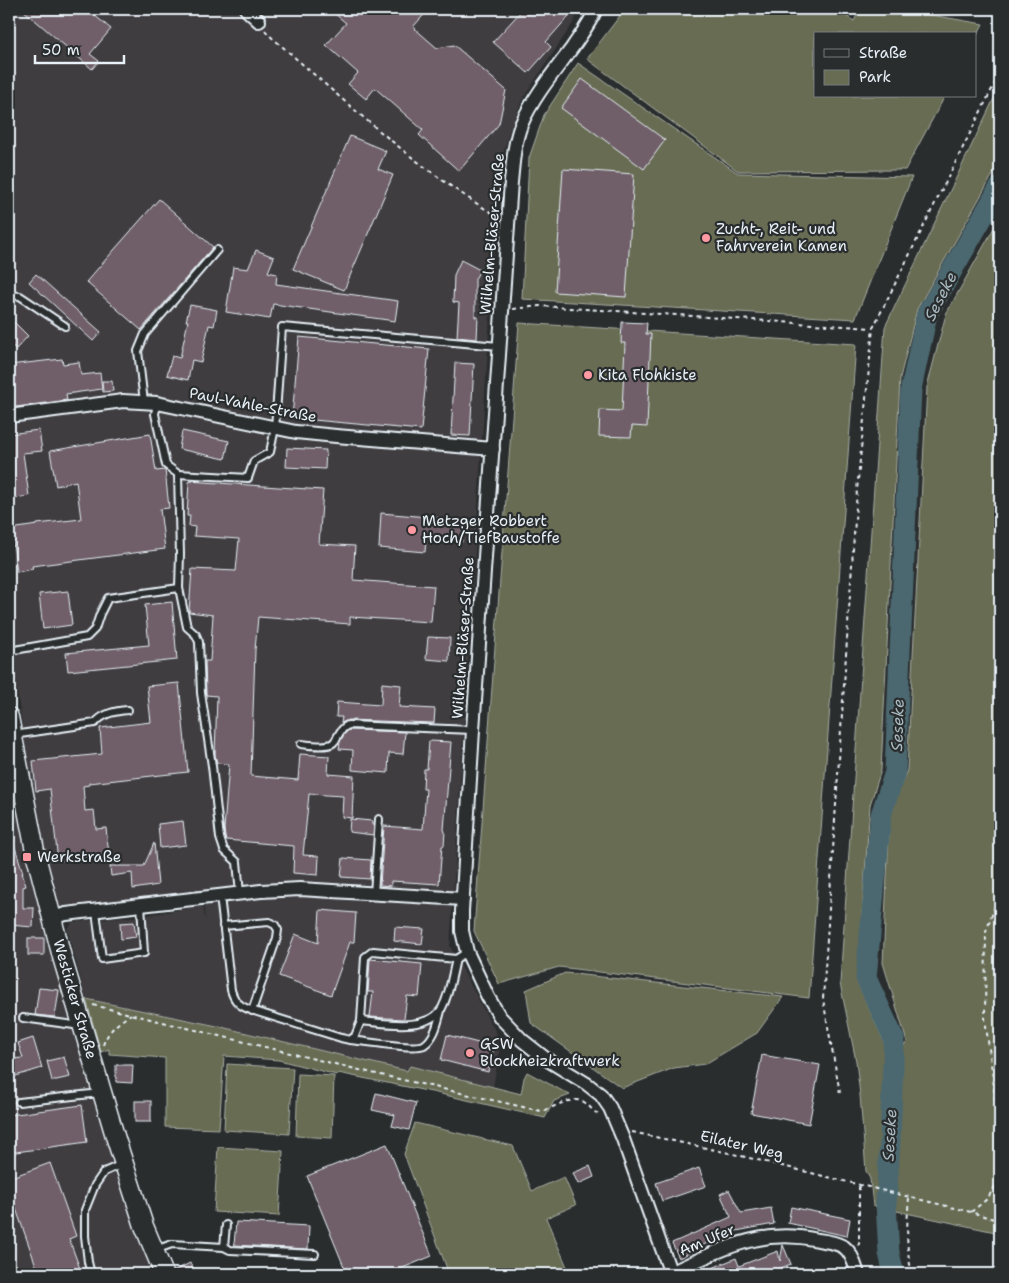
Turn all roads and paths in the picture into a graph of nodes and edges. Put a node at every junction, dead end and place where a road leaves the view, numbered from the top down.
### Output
1 (596, 9) edge
2 (956, 9) edge
3 (977, 9) edge
4 (249, 10) edge
5 (259, 21) joint
6 (1000, 73) edge
7 (508, 222) junction
8 (217, 250) dead end
9 (9, 295) edge
10 (502, 309) junction
11 (65, 326) dead end
12 (872, 328) junction
13 (499, 346) junction
14 (150, 402) junction
15 (9, 416) edge
16 (274, 428) junction
17 (493, 449) junction
18 (178, 474) junction
19 (179, 588) junction
20 (9, 650) edge
21 (128, 710) dead end
22 (9, 717) edge
23 (473, 730) junction
24 (12, 735) junction
25 (301, 744) dead end
26 (379, 819) dead end
27 (1000, 891) edge
28 (240, 893) junction
29 (374, 894) junction
30 (220, 896) junction
31 (463, 899) junction
32 (141, 905) junction
33 (96, 911) junction
34 (52, 918) junction
35 (223, 926) junction
36 (462, 955) junction
37 (76, 1005) junction
38 (442, 1009) junction
39 (252, 1011) junction
40 (131, 1014) junction
41 (23, 1018) dead end
42 (361, 1021) junction
43 (82, 1026) junction
44 (350, 1040) junction
45 (102, 1047) dead end
46 (102, 1092) junction
47 (840, 1093) dead end
48 (19, 1102) dead end
49 (601, 1116) dead end
50 (621, 1134) junction
51 (124, 1164) junction
52 (1000, 1174) edge
53 (1000, 1179) edge
54 (859, 1186) junction
55 (909, 1198) junction
56 (971, 1212) junction
57 (1000, 1221) edge
58 (226, 1225) dead end
59 (224, 1247) junction
60 (153, 1250) junction
61 (315, 1254) dead end
62 (851, 1256) junction
63 (91, 1274) edge
64 (164, 1274) edge
65 (671, 1274) edge
66 (858, 1274) edge
67 (913, 1274) edge

1 - 7 street, Wilhelm-Bläser-Straße
2 - 3 path
4 - 5 street
5 - 7 path
6 - 12 path
7 - 10 street, Wilhelm-Bläser-Straße
8 - 14 lane
9 - 11 lane
10 - 12 path
10 - 13 street, Wilhelm-Bläser-Straße
12 - 47 path
13 - 16 lane
13 - 17 street, Wilhelm-Bläser-Straße
14 - 15 street, Paul-Vahle-Straße
14 - 16 street, Paul-Vahle-Straße
14 - 18 lane
16 - 17 street, Paul-Vahle-Straße
16 - 18 lane
17 - 23 street, Wilhelm-Bläser-Straße
18 - 19 lane
19 - 20 lane
19 - 28 lane
21 - 24 lane
22 - 24 street, Westicker Straße
23 - 25 lane
23 - 31 street, Wilhelm-Bläser-Straße
24 - 34 street, Westicker Straße
26 - 29 lane
27 - 52 path
28 - 29 street
28 - 30 street
29 - 31 street
30 - 32 street
30 - 35 lane
31 - 36 street, Wilhelm-Bläser-Straße
32 - 33 street
32 - 33 lane
33 - 34 street
34 - 37 street, Westicker Straße
35 - 39 lane
35 - 39 lane
36 - 38 lane
36 - 42 lane
36 - 50 street, Wilhelm-Bläser-Straße
37 - 40 path
37 - 43 street, Westicker Straße
38 - 42 lane
38 - 44 lane
39 - 44 lane
40 - 45 path
40 - 49 path
41 - 43 lane
42 - 44 lane
43 - 46 street, Westicker Straße
46 - 48 lane
46 - 51 street, Westicker Straße
50 - 54 path, Eilater Weg
50 - 65 street, Wilhelm-Bläser-Straße
51 - 60 street, Westicker Straße
51 - 63 lane
53 - 56 path
54 - 55 path, Eilater Weg
54 - 62 path
55 - 56 path, Eilater Weg
55 - 67 path
56 - 57 path, Eilater Weg
58 - 59 lane
59 - 60 lane
59 - 61 lane
60 - 64 street, Westicker Straße
62 - 65 street, Am Ufer
62 - 66 street

